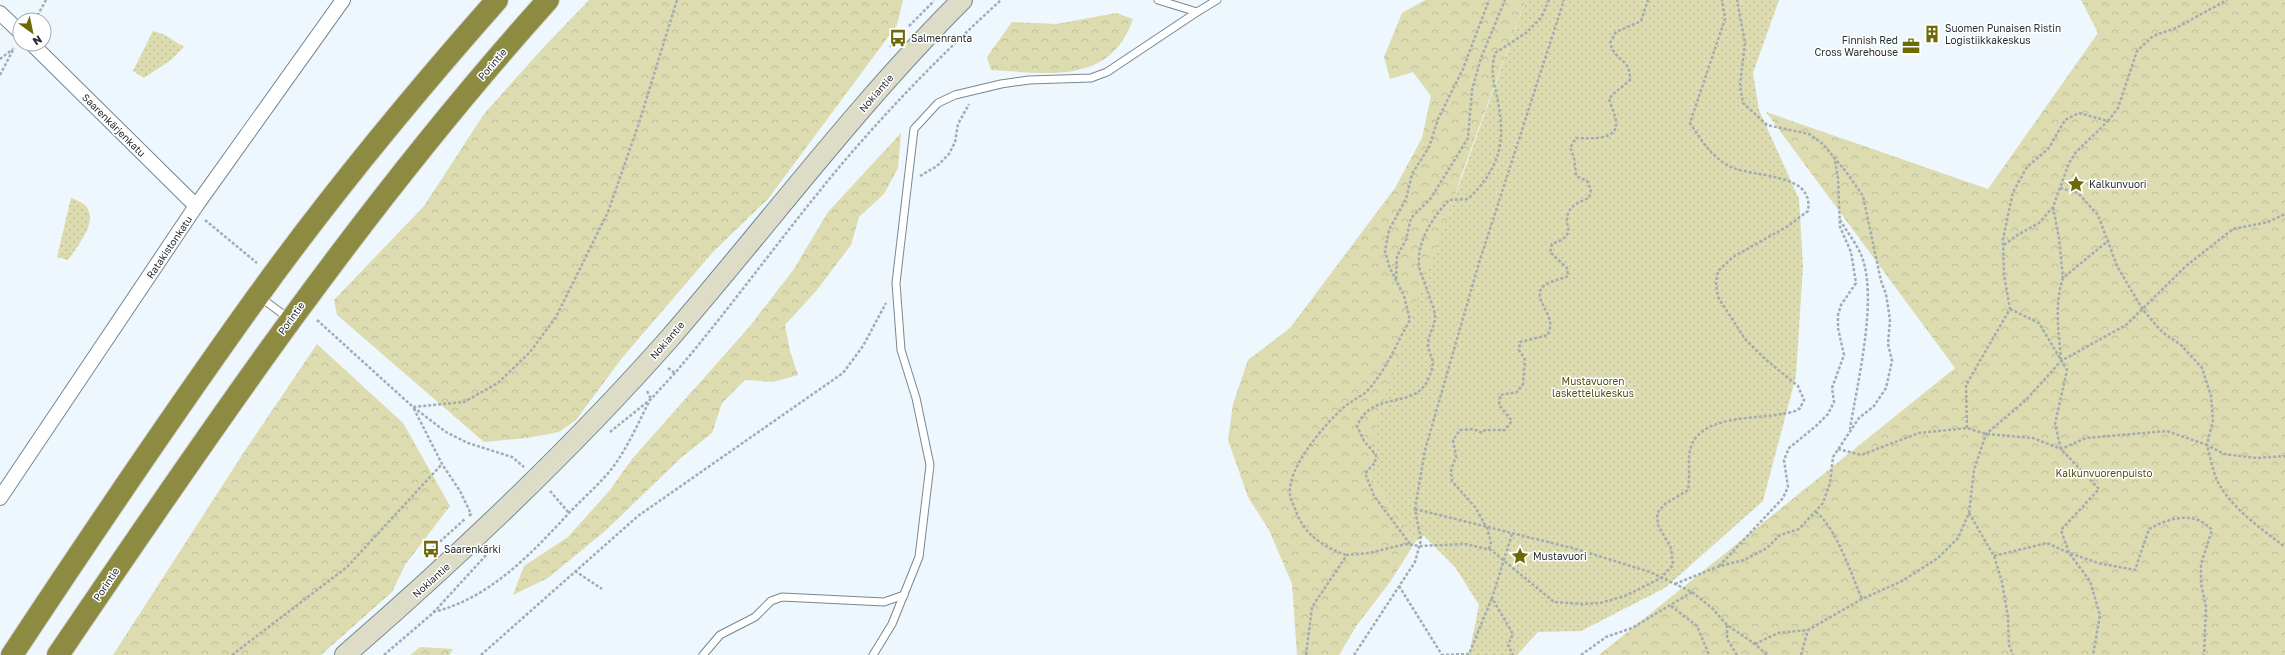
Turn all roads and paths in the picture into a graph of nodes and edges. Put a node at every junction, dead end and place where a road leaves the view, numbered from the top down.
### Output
1 (46, 0) edge
2 (343, 0) edge
3 (497, 0) edge
4 (548, 0) edge
5 (677, 0) edge
6 (934, 0) edge
7 (962, 0) edge
8 (1001, 0) edge
9 (1158, 0) edge
10 (1217, 0) edge
11 (1489, 0) edge
12 (1505, 0) edge
13 (1549, 0) edge
14 (1564, 0) edge
15 (1648, 0) edge
16 (1722, 0) edge
17 (1737, 0) edge
18 (2227, 0) edge
19 (923, 11) dead end
20 (39, 12) edge
21 (1197, 12) junction
22 (0, 13) edge
23 (12, 29) edge
24 (12, 50) edge
25 (12, 52) edge
26 (40, 52) edge
27 (0, 59) edge
28 (0, 75) edge
29 (977, 90) junction
30 (2108, 121) junction
31 (1834, 159) junction
32 (937, 166) dead end
33 (2060, 188) junction
34 (196, 206) junction
35 (2053, 207) junction
36 (2285, 214) edge
37 (1839, 218) junction
38 (2109, 240) junction
39 (2004, 245) junction
40 (257, 263) dead end
41 (2063, 278) junction
42 (1396, 279) junction
43 (896, 283) junction
44 (258, 295) junction
45 (2010, 309) junction
46 (2143, 310) junction
47 (290, 320) junction
48 (317, 320) dead end
49 (2061, 361) junction
50 (668, 368) dead end
51 (675, 373) junction
52 (646, 391) dead end
53 (651, 399) junction
54 (413, 408) junction
55 (1967, 428) junction
56 (1850, 430) junction
57 (1986, 434) junction
58 (2207, 445) junction
59 (1838, 449) junction
60 (2061, 449) junction
61 (2285, 456) edge
62 (442, 464) junction
63 (526, 468) dead end
64 (550, 491) dead end
65 (0, 498) edge
66 (1415, 509) junction
67 (1816, 512) junction
68 (570, 513) junction
69 (1969, 513) junction
70 (1487, 528) junction
71 (1512, 534) junction
72 (1410, 545) junction
73 (1420, 546) junction
74 (2285, 547) edge
75 (1489, 549) junction
76 (2069, 553) junction
77 (425, 555) dead end
78 (1347, 555) junction
79 (1994, 556) junction
80 (1504, 561) junction
81 (1717, 567) junction
82 (575, 571) junction
83 (1661, 578) junction
84 (1675, 584) junction
85 (1399, 586) junction
86 (602, 590) dead end
87 (1692, 592) junction
88 (904, 595) junction
89 (1492, 598) junction
90 (1862, 599) junction
91 (1671, 606) junction
92 (433, 612) dead end
93 (1727, 625) junction
94 (1808, 630) junction
95 (1755, 644) junction
96 (1467, 654) edge
97 (12, 655) edge
98 (58, 655) edge
99 (232, 655) edge
100 (345, 655) edge
101 (481, 655) edge
102 (702, 655) edge
103 (873, 655) edge
104 (1306, 655) edge
105 (1354, 655) edge
106 (1442, 655) edge
107 (1513, 655) edge
108 (1580, 655) edge
109 (1708, 655) edge
110 (1737, 655) edge
111 (1767, 655) edge
112 (1801, 655) edge
113 (2013, 655) edge
114 (2093, 655) edge
115 (2204, 655) edge

1 - 20 path
2 - 34 street, Ratakistonkatu
3 - 44 highway
4 - 47 highway, Porintie
5 - 54 path
6 - 19 path
7 - 100 main road, Nokiantie
8 - 51 path
9 - 21 lane
10 - 21 lane
11 - 42 path
12 - 42 path
13 - 72 path
14 - 66 path
15 - 70 path
16 - 83 path
17 - 31 path
18 - 30 path
21 - 29 lane
22 - 23 street
24 - 27 path
25 - 28 path
26 - 34 street, Saarenkärjenkatu
29 - 32 path
29 - 43 lane
30 - 33 path
30 - 39 path
31 - 37 path
31 - 56 path
33 - 35 path
33 - 38 path
34 - 40 path
34 - 65 street, Ratakistonkatu
35 - 39 path
35 - 41 path
36 - 46 path
37 - 56 path
37 - 81 path
38 - 41 path
38 - 46 path
39 - 45 path
41 - 49 path
42 - 78 path
43 - 82 path
43 - 88 lane
44 - 47 lane
44 - 97 highway
45 - 49 path
45 - 55 path
46 - 49 path
46 - 58 path
47 - 98 highway, Porintie
48 - 54 path
49 - 57 path
49 - 60 path
50 - 51 path
51 - 53 path
52 - 53 path
53 - 68 path
54 - 62 path
54 - 63 path
55 - 57 path
55 - 59 path
56 - 59 path
57 - 60 path
57 - 69 path
58 - 60 path
58 - 61 path
58 - 74 path
59 - 67 path
60 - 76 path
62 - 77 path
62 - 99 path
64 - 68 path
66 - 70 path
66 - 73 path
67 - 81 path
67 - 90 path
68 - 92 path
69 - 79 path
69 - 90 path
70 - 71 path
70 - 75 path
71 - 80 path
71 - 83 path
72 - 73 path
72 - 78 path
73 - 75 path
73 - 85 path
75 - 80 path
76 - 79 path
76 - 114 path
76 - 115 path
78 - 104 path
79 - 113 path
80 - 83 path
80 - 89 path
81 - 84 path
82 - 86 path
82 - 101 path
83 - 84 path
84 - 87 path
85 - 105 path
85 - 106 path
87 - 91 path
87 - 93 path
88 - 102 lane
88 - 103 lane
89 - 96 path
89 - 107 path
90 - 94 path
91 - 108 path
91 - 109 path
93 - 95 path
93 - 110 path
94 - 95 path
94 - 112 path
95 - 111 path
96 - 106 path

